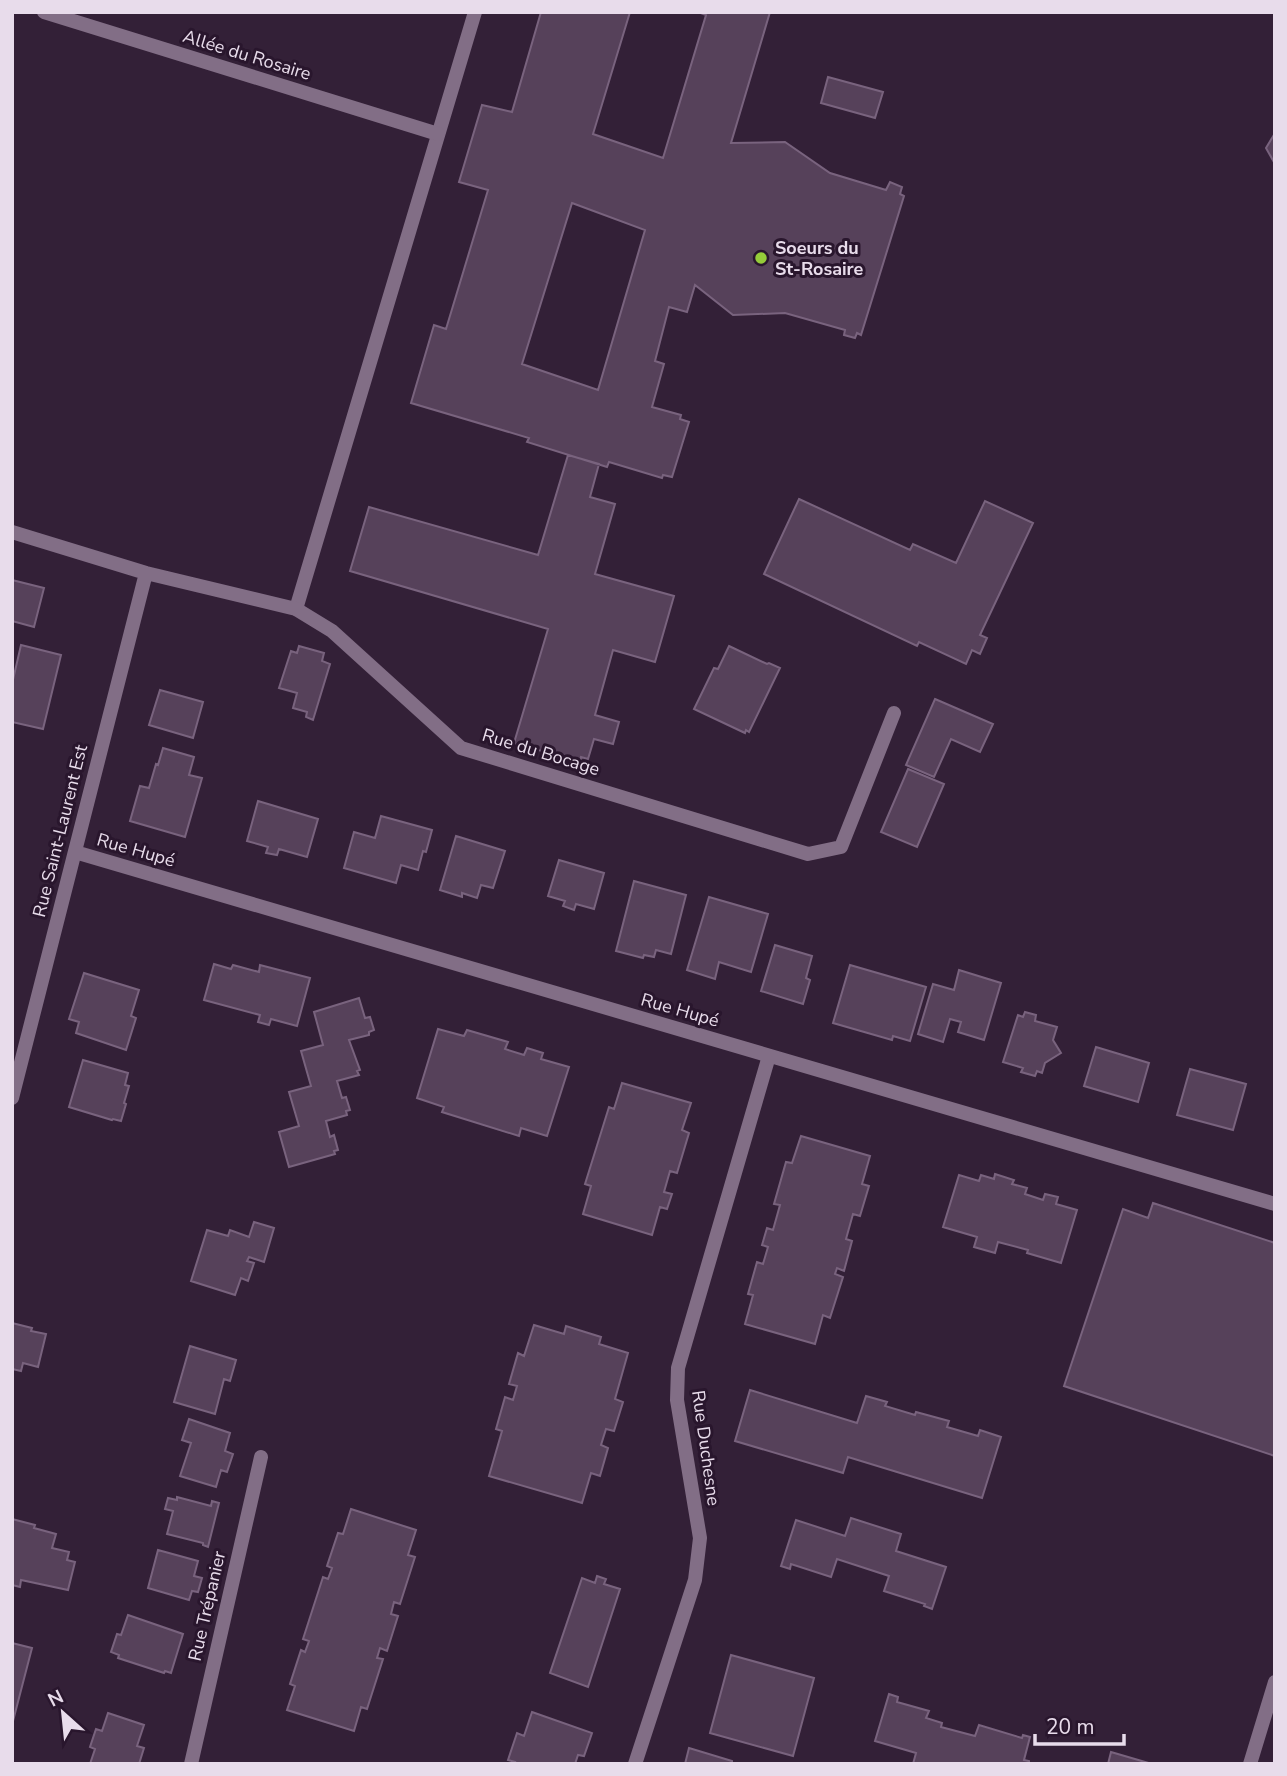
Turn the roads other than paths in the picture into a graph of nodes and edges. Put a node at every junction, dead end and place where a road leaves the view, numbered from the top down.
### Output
1 (44, 12) edge
2 (475, 12) edge
3 (438, 134) junction
4 (12, 532) edge
5 (146, 573) junction
6 (296, 609) junction
7 (894, 713) dead end
8 (75, 852) junction
9 (769, 1056) junction
10 (12, 1098) edge
11 (1275, 1204) edge
12 (261, 1457) dead end
13 (1275, 1682) edge
14 (191, 1764) edge
15 (635, 1764) edge
16 (1250, 1764) edge

1 - 3 street, Allée du Rosaire
2 - 3 street
3 - 6 street
4 - 5 street, Rue du Bocage
5 - 6 street, Rue du Bocage
5 - 8 street, Rue Saint-Laurent Est
6 - 7 street, Rue du Bocage
8 - 9 street, Rue Hupé
8 - 10 street, Rue Saint-Laurent Est
9 - 11 street, Rue Hupé
9 - 15 street, Rue Duchesne
12 - 14 street, Rue Trépanier
13 - 16 street

